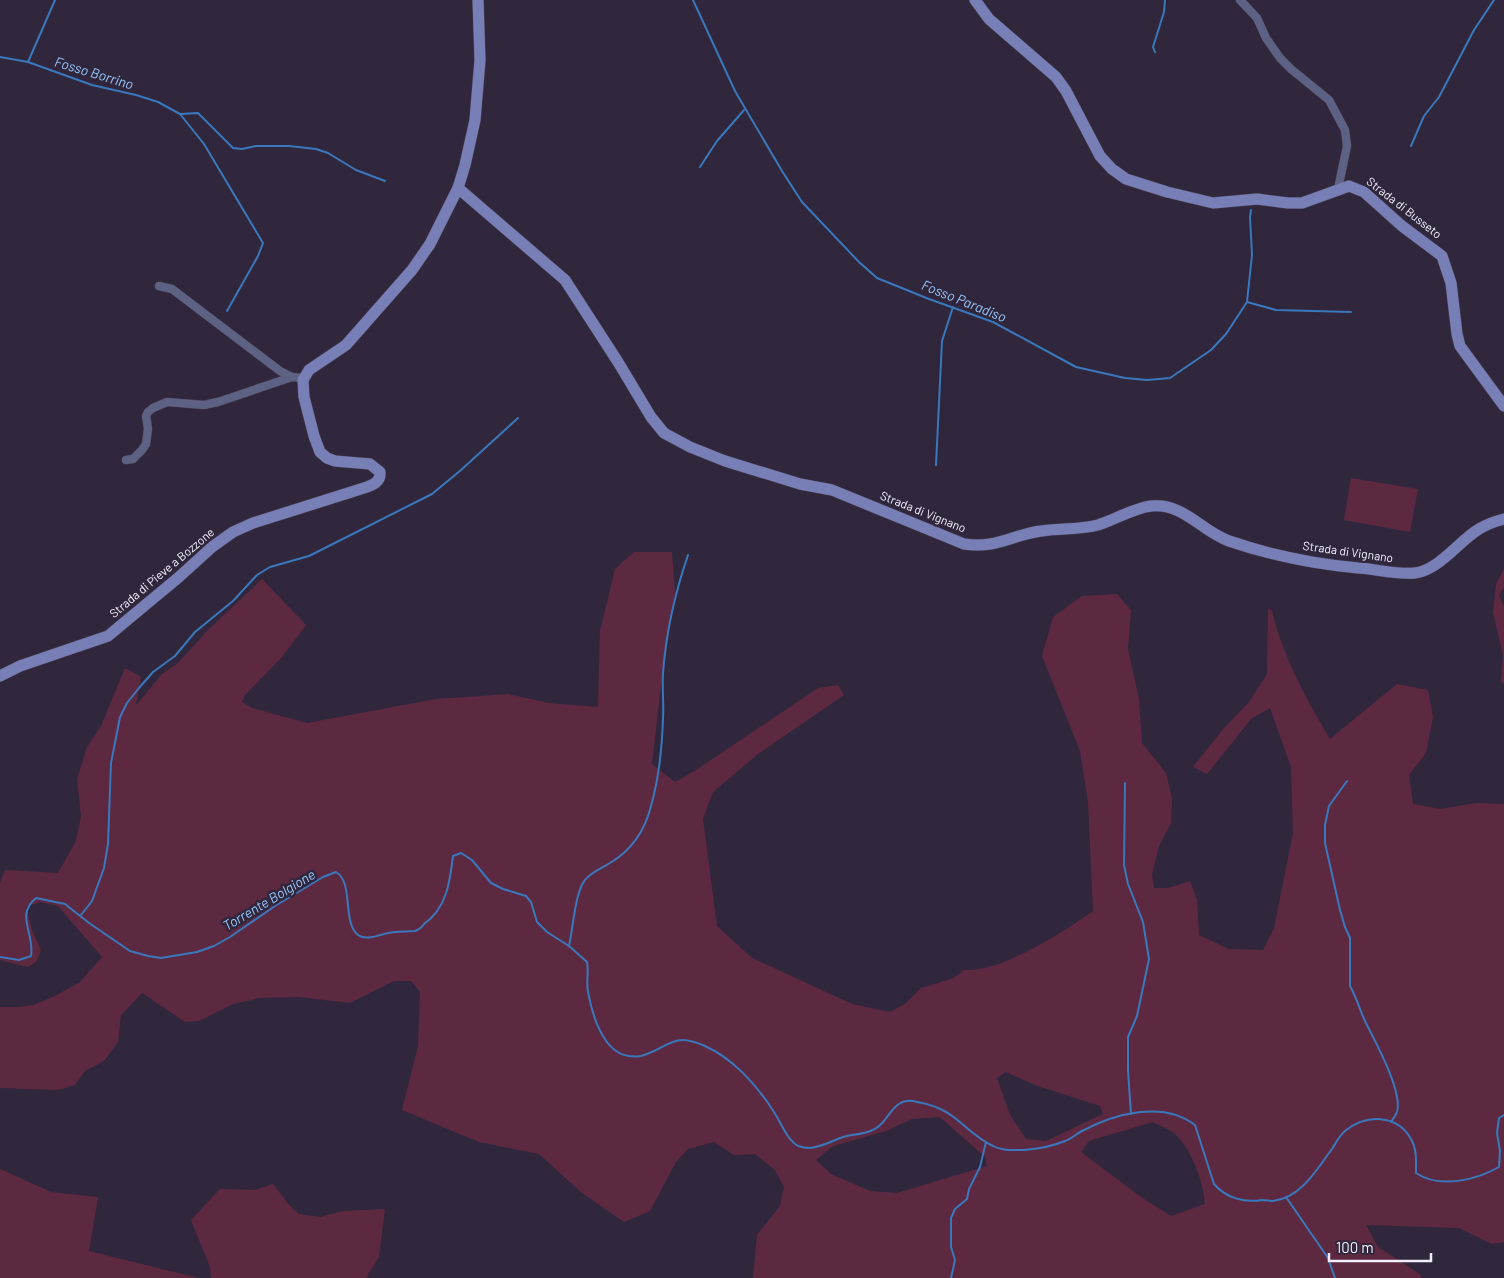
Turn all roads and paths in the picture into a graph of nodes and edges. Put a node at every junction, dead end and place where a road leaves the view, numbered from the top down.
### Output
1 (478, 0) edge
2 (975, 0) edge
3 (1240, 0) edge
4 (458, 188) junction
5 (1338, 189) junction
6 (159, 286) dead end
7 (298, 377) junction
8 (1504, 406) edge
9 (126, 460) dead end
10 (1504, 519) edge
11 (0, 676) edge

1 - 4 street
2 - 5 street, Strada di Busseto
3 - 5 street
4 - 7 street
4 - 10 street, Strada di Vignano
5 - 8 street, Strada di Busseto
6 - 7 street
7 - 9 street
7 - 11 street, Strada di Pieve a Bozzone

